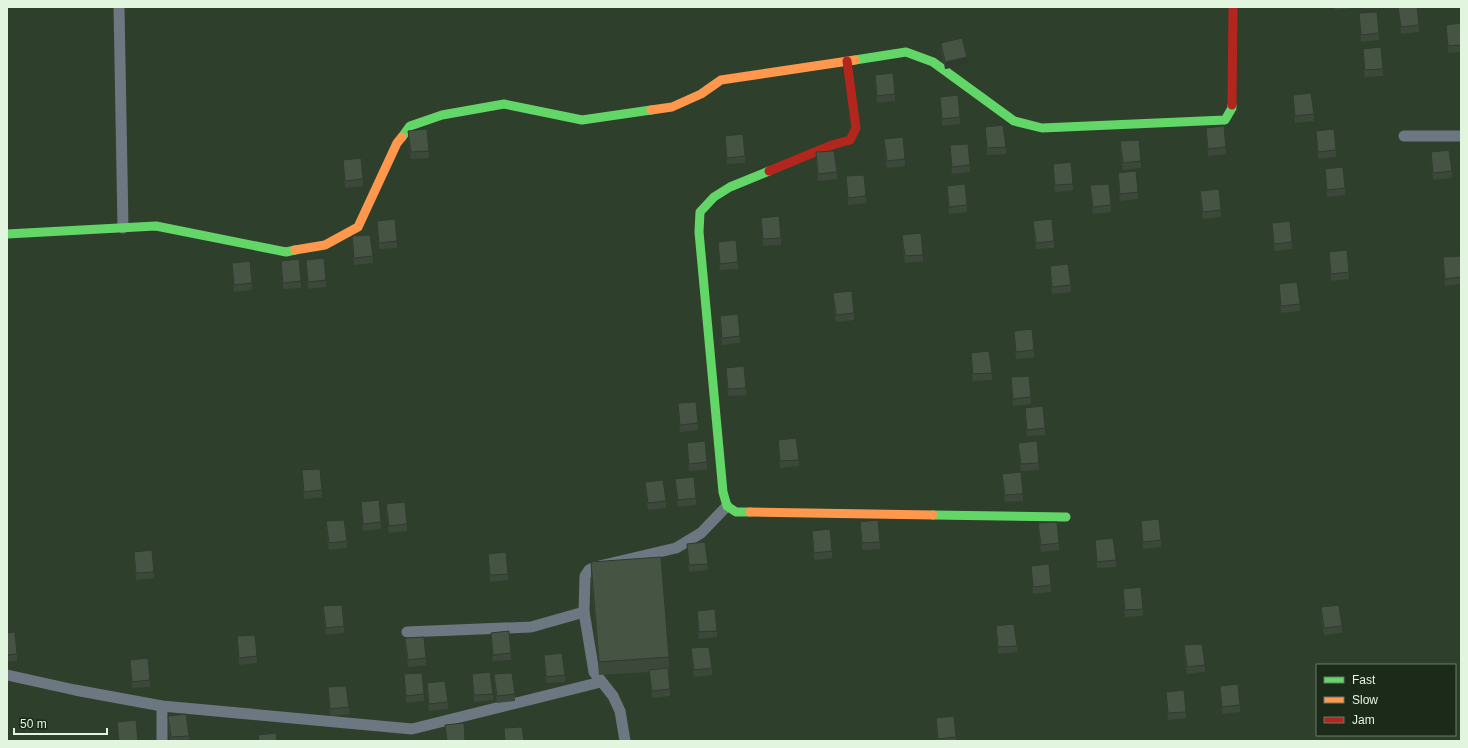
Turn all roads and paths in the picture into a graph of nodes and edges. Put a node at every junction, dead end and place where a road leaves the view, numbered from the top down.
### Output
1 (119, 7) edge
2 (1233, 7) edge
3 (847, 61) junction
4 (1404, 136) dead end
5 (1461, 136) edge
6 (123, 228) junction
7 (7, 234) edge
8 (727, 506) junction
9 (1066, 517) dead end
10 (584, 612) junction
11 (407, 632) dead end
12 (7, 675) edge
13 (601, 682) junction
14 (162, 706) junction
15 (162, 741) edge
16 (625, 741) edge

1 - 6 street
2 - 3 street
3 - 6 street
3 - 8 street
4 - 5 street
6 - 7 street
8 - 9 street
8 - 10 street
10 - 11 street
10 - 13 street
12 - 14 street
13 - 14 street
13 - 16 street
14 - 15 street

